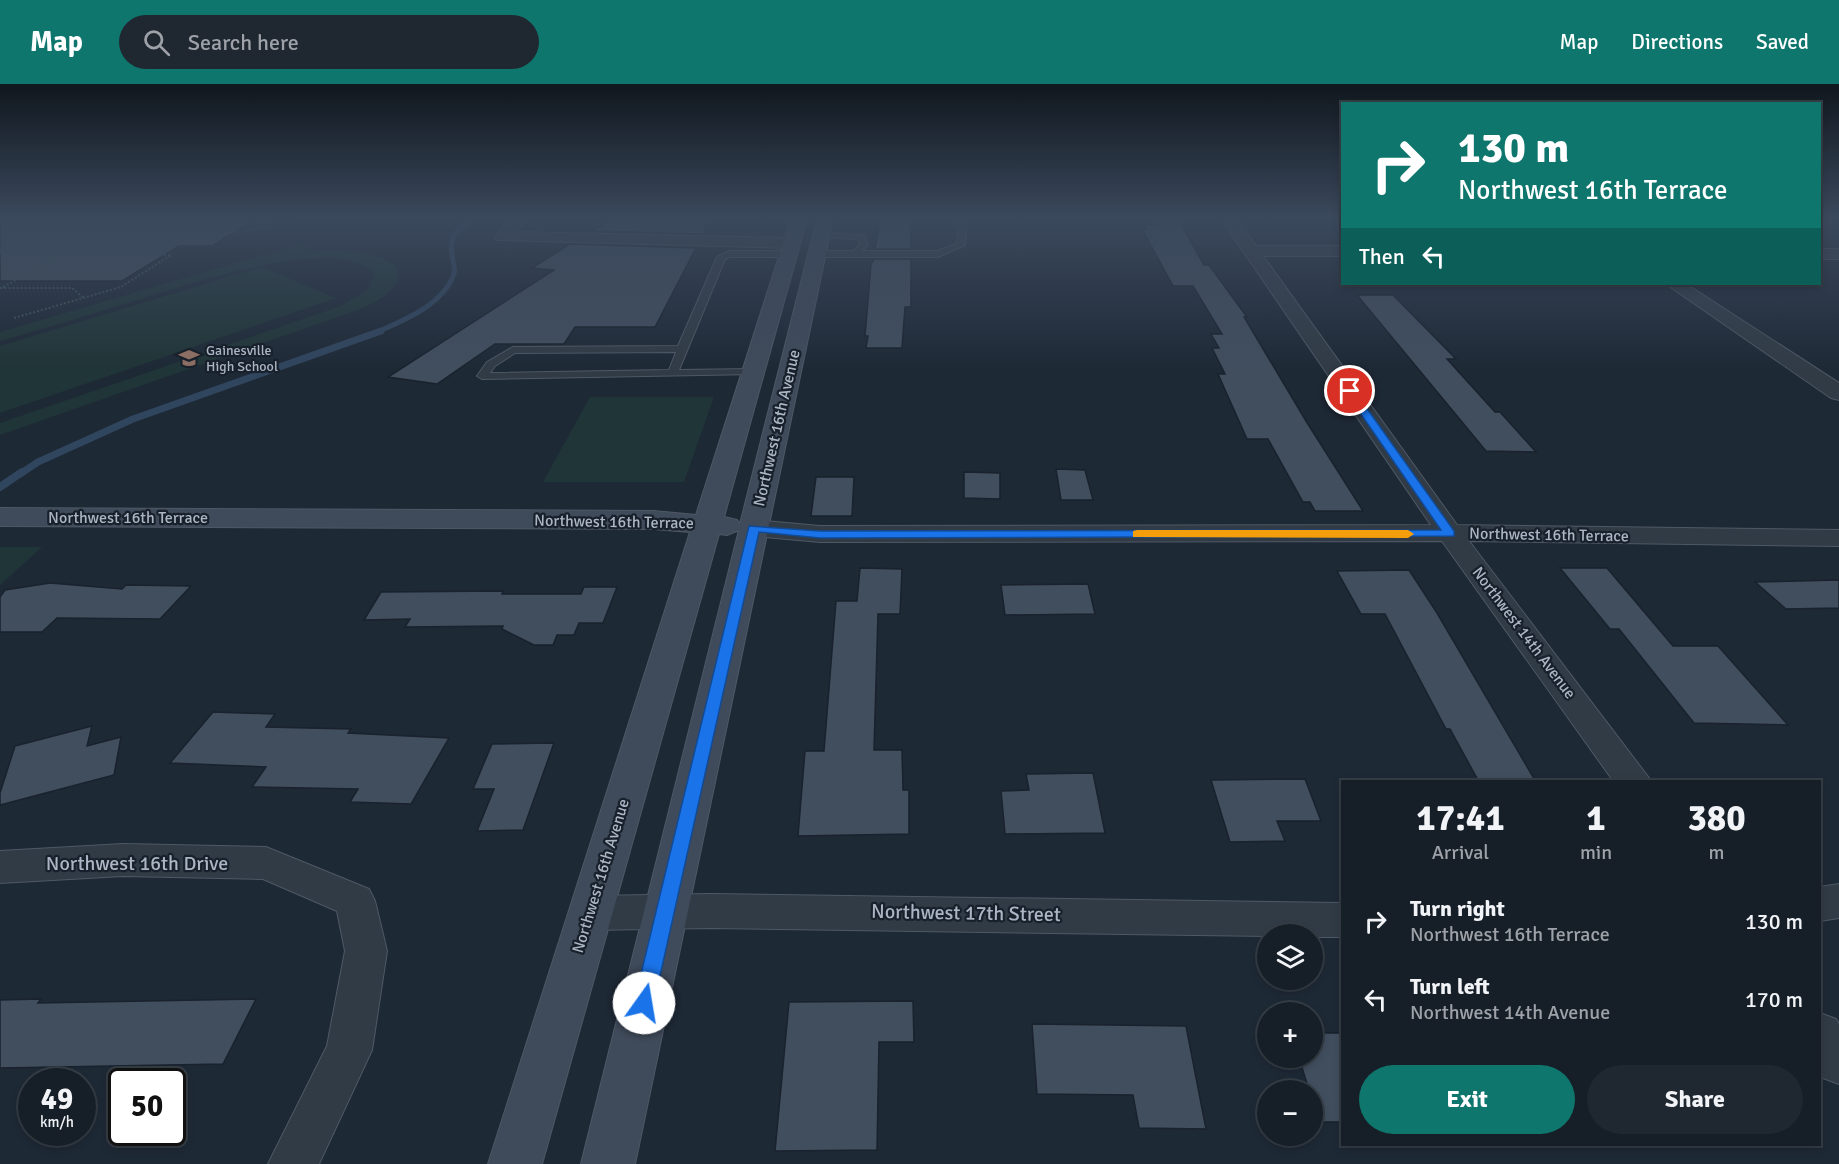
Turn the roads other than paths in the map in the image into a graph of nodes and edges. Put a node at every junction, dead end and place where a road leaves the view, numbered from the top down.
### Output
1 (716, 269) edge
2 (800, 269) edge
3 (1265, 269) edge
4 (1678, 285) edge
5 (785, 318) junction
6 (682, 349) junction
7 (1807, 371) junction
8 (1839, 371) edge
9 (752, 372) junction
10 (673, 374) junction
11 (1839, 393) edge
12 (0, 517) edge
13 (706, 524) junction
14 (754, 528) junction
15 (1449, 534) junction
16 (1839, 538) edge
17 (1633, 780) edge
18 (4, 866) edge
19 (1839, 901) edge
20 (1821, 904) edge
21 (665, 911) junction
22 (590, 913) junction
23 (1341, 920) edge
24 (1821, 1035) edge
25 (1839, 1062) edge
26 (293, 1164) edge
27 (515, 1164) edge
28 (608, 1164) edge

1 - 6 lane
2 - 5 main road, Northwest 16th Avenue
3 - 15 street, Northwest 14th Avenue
4 - 7 street
5 - 9 main road, Northwest 16th Avenue
5 - 14 main road, Northwest 16th Avenue
6 - 10 lane
6 - 10 lane
7 - 8 street
7 - 11 street
9 - 10 lane
9 - 13 main road, Northwest 16th Avenue
12 - 13 main road, Northwest 16th Terrace
13 - 14 main road, Northwest 16th Terrace
13 - 22 main road, Northwest 16th Avenue
14 - 15 street, Northwest 16th Terrace
14 - 21 main road, Northwest 16th Avenue
15 - 16 street, Northwest 16th Terrace
15 - 17 street, Northwest 14th Avenue
18 - 26 street, Northwest 16th Drive
19 - 20 street
21 - 22 street, Northwest 17th Street
21 - 23 street, Northwest 17th Street
21 - 28 main road, Northwest 16th Avenue
22 - 27 main road, Northwest 16th Avenue
24 - 25 street

